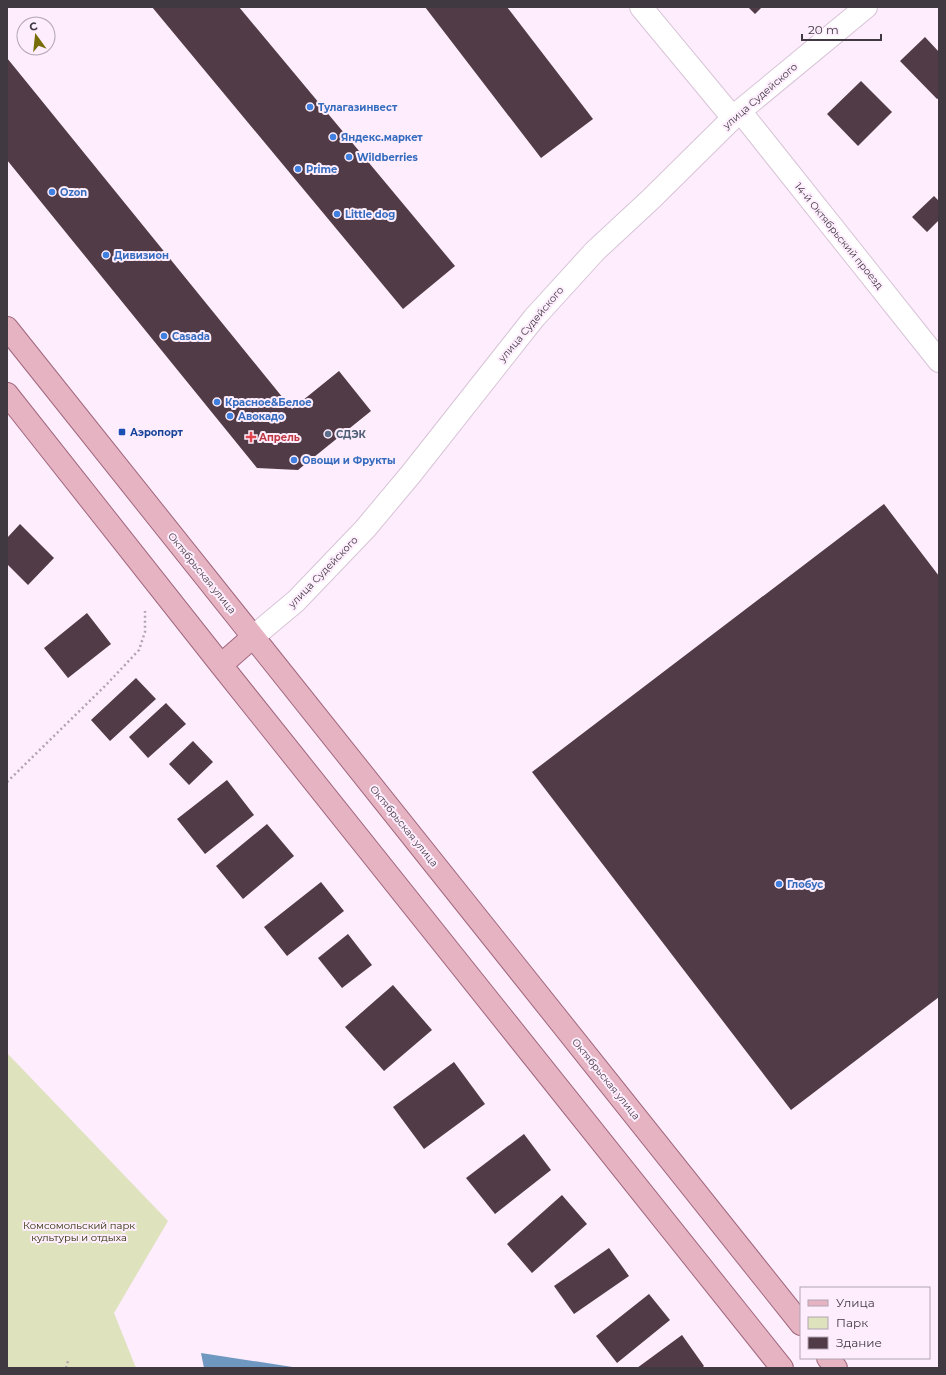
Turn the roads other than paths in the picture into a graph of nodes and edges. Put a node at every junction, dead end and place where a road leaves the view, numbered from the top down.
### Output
1 (641, 7) edge
2 (866, 7) edge
3 (736, 115) junction
4 (7, 328) edge
5 (939, 361) edge
6 (7, 394) edge
7 (253, 637) junction
8 (221, 665) junction
9 (800, 1323) edge
10 (829, 1359) edge
11 (782, 1368) edge
12 (836, 1368) edge

1 - 3 street, 14-й Октябрьский проезд
2 - 3 street, улица Судейского
3 - 5 street, 14-й Октябрьский проезд
3 - 7 street, улица Судейского
4 - 7 main road, Октябрьская улица
6 - 8 main road
7 - 8 main road, улица Судейского
7 - 9 main road, Октябрьская улица
8 - 11 main road
10 - 12 main road

